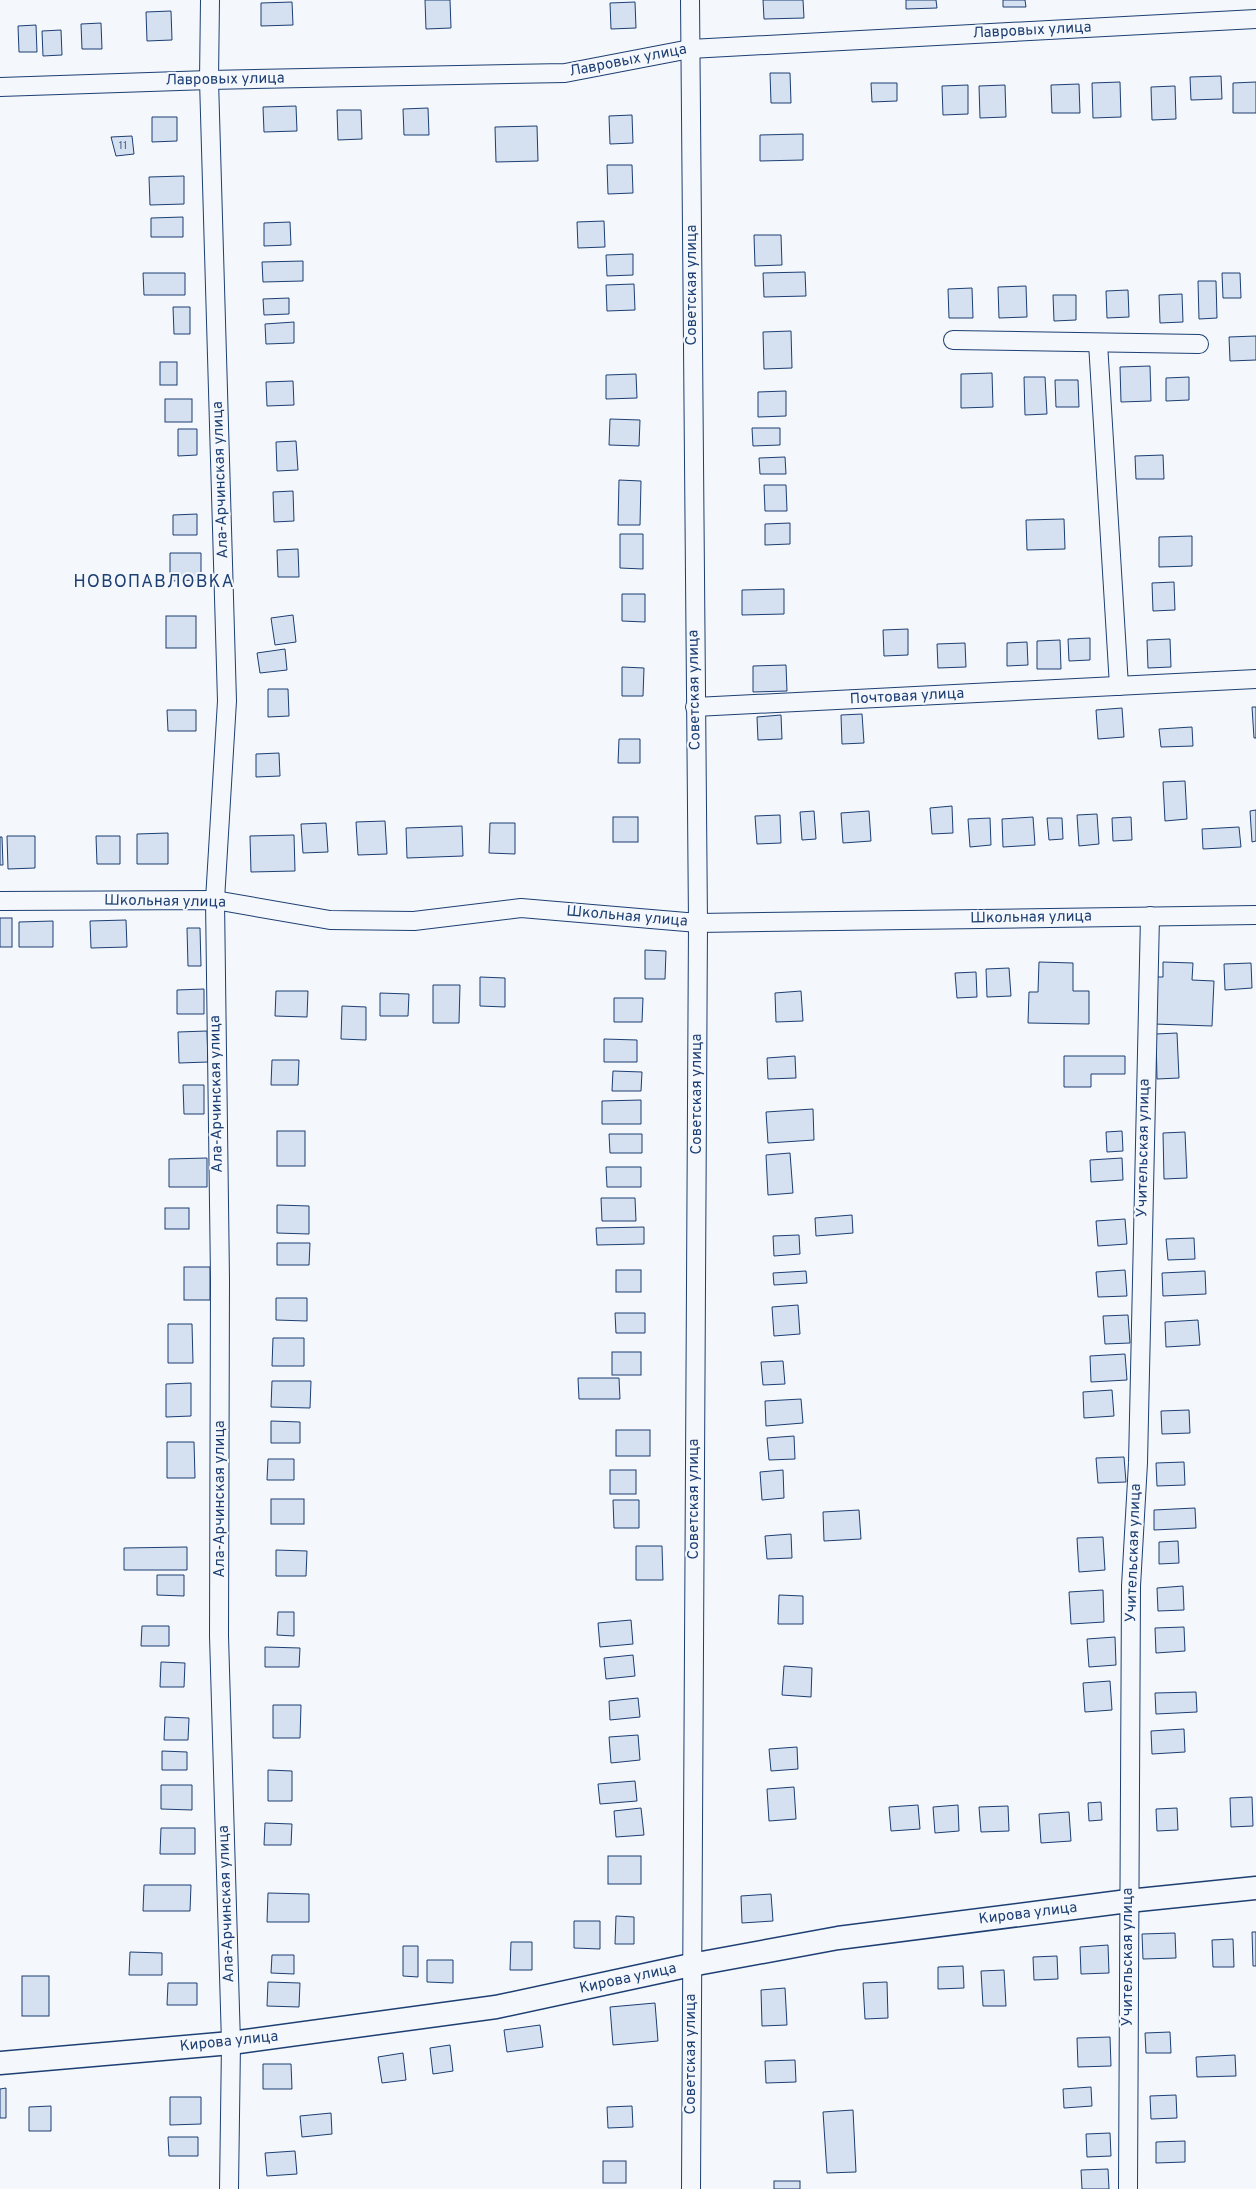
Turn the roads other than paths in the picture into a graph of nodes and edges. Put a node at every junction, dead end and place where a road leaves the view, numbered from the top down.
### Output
1 (210, 0) edge
2 (690, 0) edge
3 (1256, 19) edge
4 (690, 49) junction
5 (209, 80) junction
6 (0, 87) edge
7 (953, 340) dead end
8 (1098, 343) junction
9 (1199, 344) dead end
10 (1256, 679) edge
11 (1119, 686) junction
12 (695, 707) junction
13 (215, 900) junction
14 (0, 901) edge
15 (1150, 916) junction
16 (1256, 916) edge
17 (698, 923) junction
18 (1256, 1888) edge
19 (1128, 1901) junction
20 (691, 1965) junction
21 (231, 2043) junction
22 (0, 2063) edge
23 (229, 2189) edge
24 (691, 2189) edge
25 (1128, 2189) edge

1 - 5 street, Ала-Арчинская улица
2 - 4 street, Советская улица
3 - 4 street, Лавровых улица
4 - 5 street, Лавровых улица
4 - 12 street, Советская улица
5 - 6 street, Лавровых улица
5 - 13 street, Ала-Арчинская улица
7 - 8 street
8 - 9 street
8 - 11 street
10 - 11 street, Почтовая улица
11 - 12 street, Почтовая улица
12 - 17 street, Советская улица
13 - 14 street, Школьная улица
13 - 17 street, Школьная улица
13 - 21 street, Ала-Арчинская улица
15 - 16 street, Школьная улица
15 - 17 street, Школьная улица
15 - 19 street, Учительская улица
17 - 20 street, Советская улица
18 - 19 street, Кирова улица
19 - 20 street, Кирова улица
19 - 25 street, Учительская улица
20 - 21 street, Кирова улица
20 - 24 street, Советская улица
21 - 22 street, Кирова улица
21 - 23 street, Ала-Арчинская улица

